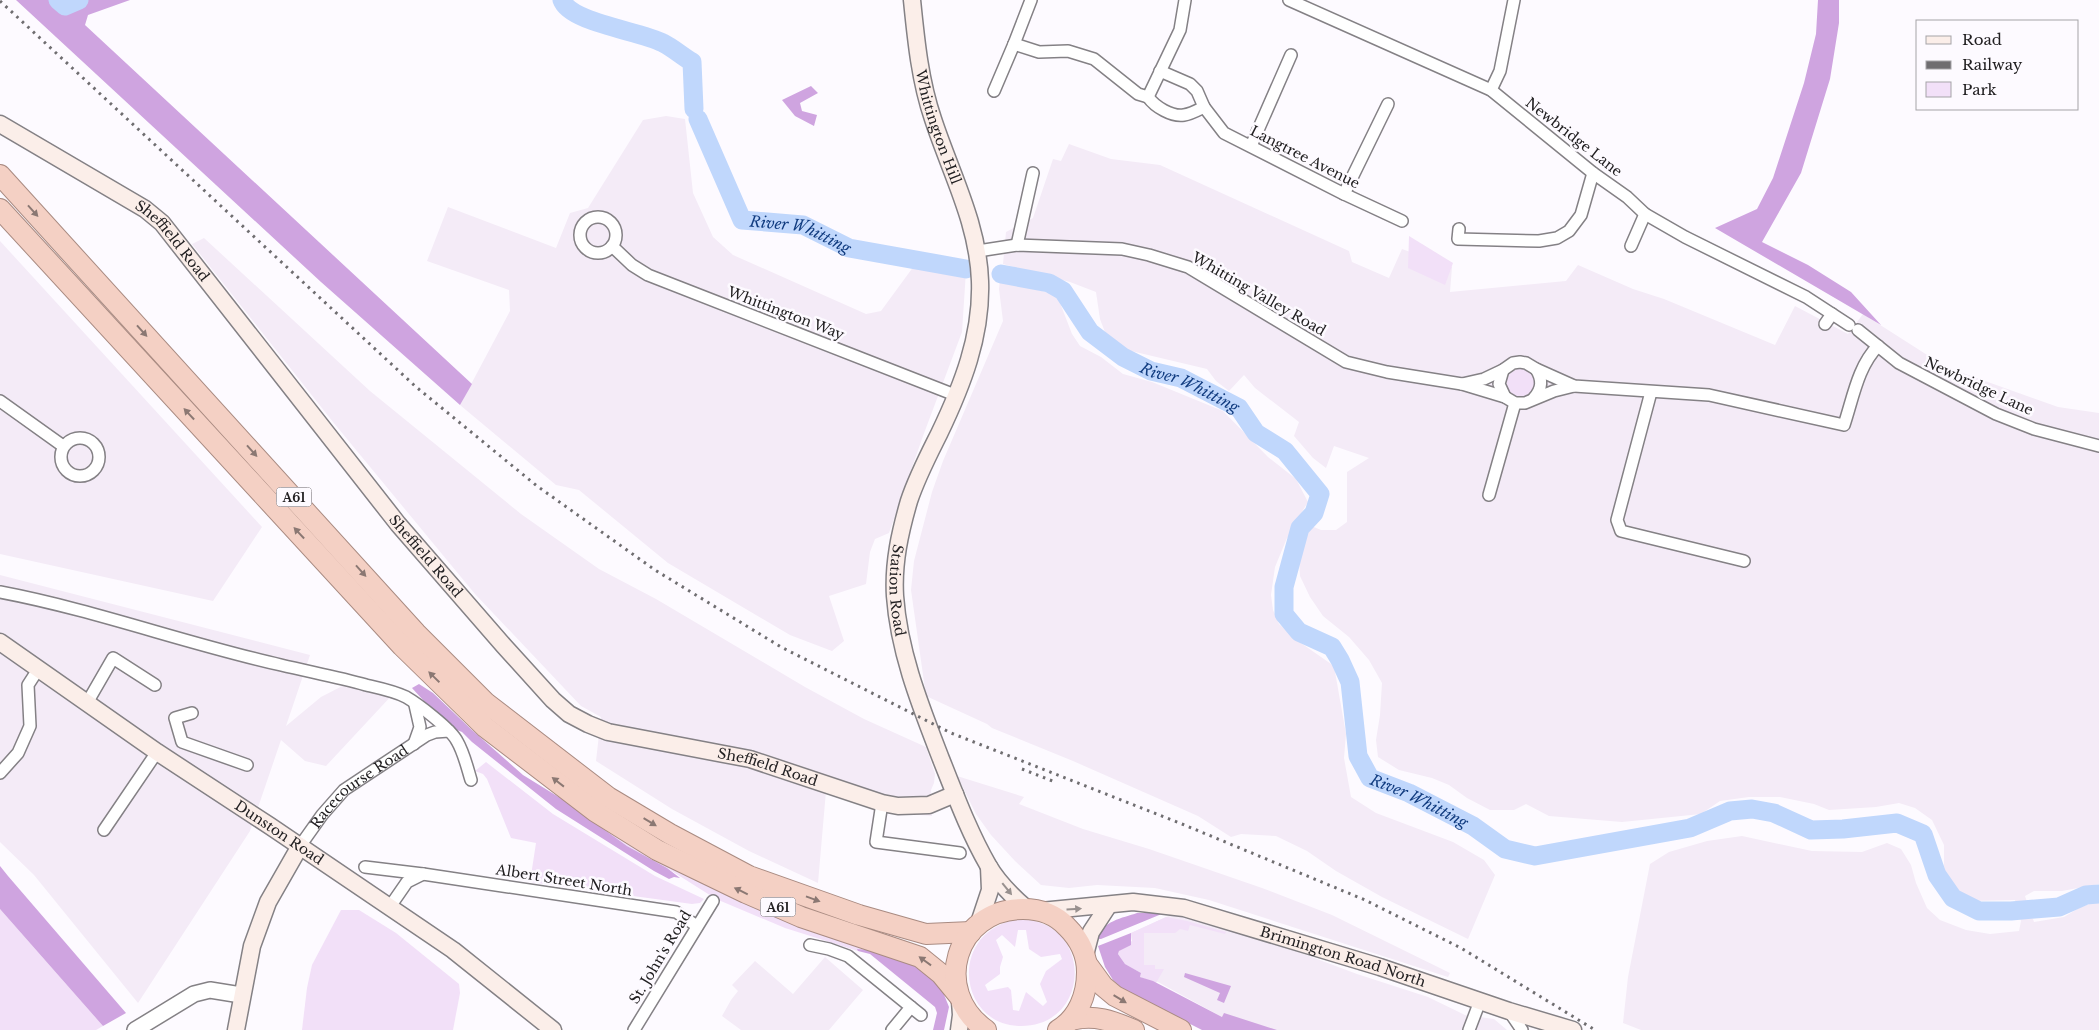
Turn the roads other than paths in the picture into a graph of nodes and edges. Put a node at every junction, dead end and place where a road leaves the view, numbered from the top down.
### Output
1 (912, 0) edge
2 (1031, 0) edge
3 (1186, 0) edge
4 (1289, 0) edge
5 (1514, 0) edge
6 (1014, 44) junction
7 (1291, 55) dead end
8 (1160, 71) junction
9 (1491, 90) junction
10 (994, 91) dead end
11 (1148, 97) junction
12 (1388, 104) dead end
13 (1204, 107) junction
14 (0, 124) edge
15 (1251, 146) junction
16 (1033, 173) dead end
17 (1593, 173) junction
18 (0, 175) edge
19 (1344, 194) junction
20 (0, 209) edge
21 (1645, 214) junction
22 (1402, 221) dead end
23 (1459, 229) dead end
24 (1017, 245) junction
25 (612, 246) dead end
26 (1631, 246) dead end
27 (978, 251) junction
28 (1832, 314) junction
29 (1824, 324) dead end
30 (1878, 346) junction
31 (1536, 369) junction
32 (1503, 370) junction
33 (1462, 384) junction
34 (1574, 386) junction
35 (1651, 392) junction
36 (955, 395) junction
37 (1504, 397) junction
38 (1534, 398) junction
39 (0, 401) edge
40 (1515, 403) junction
41 (64, 446) dead end
42 (2099, 446) edge
43 (1489, 495) dead end
44 (1744, 561) dead end
45 (0, 592) edge
46 (0, 642) edge
47 (39, 668) junction
48 (155, 685) dead end
49 (87, 703) junction
50 (415, 705) junction
51 (192, 713) dead end
52 (449, 731) junction
53 (182, 742) junction
54 (414, 744) junction
55 (162, 756) junction
56 (247, 765) dead end
57 (0, 773) edge
58 (472, 780) dead end
59 (955, 794) junction
60 (882, 803) junction
61 (104, 830) dead end
62 (300, 846) junction
63 (960, 853) dead end
64 (365, 867) dead end
65 (989, 867) junction
66 (423, 874) junction
67 (713, 900) dead end
68 (1108, 906) junction
69 (389, 908) junction
70 (1034, 910) junction
71 (697, 926) junction
72 (975, 927) junction
73 (810, 945) dead end
74 (1086, 960) junction
75 (241, 995) junction
76 (959, 998) junction
77 (1480, 1001) junction
78 (911, 1007) junction
79 (1509, 1011) junction
80 (921, 1015) dead end
81 (1065, 1026) edge
82 (135, 1030) edge
83 (236, 1030) edge
84 (553, 1030) edge
85 (634, 1030) edge
86 (892, 1030) edge
87 (959, 1030) edge
88 (986, 1030) edge
89 (1134, 1030) edge
90 (1181, 1030) edge
91 (1469, 1030) edge
92 (1522, 1030) edge
93 (1574, 1030) edge

1 - 27 main road, Whittington Hill
2 - 6 street
3 - 8 street
4 - 9 street, Newbridge Lane
5 - 9 street
6 - 10 street
6 - 11 street
7 - 15 street
8 - 11 street
8 - 13 street, Langtree Avenue
9 - 17 street, Newbridge Lane
11 - 13 street
12 - 19 street
13 - 15 street, Langtree Avenue
14 - 60 main road, Sheffield Road
15 - 19 street, Langtree Avenue
16 - 24 street
17 - 21 street, Newbridge Lane
17 - 23 street
18 -> 72 highway, A61
19 - 22 street, Langtree Avenue
76 -> 20 highway, A61
21 - 26 street
21 - 28 street, Newbridge Lane
24 - 27 street, Whitting Valley Road
24 - 33 street, Whitting Valley Road
25 - 36 street, Whittington Way
27 - 36 main road, Station Road
28 - 29 street
28 - 30 street, Newbridge Lane
30 - 35 street, Whitting Valley Road
30 - 42 street, Newbridge Lane
31 - 32 street, Whitting Valley Road
31 - 34 street, Whitting Valley Road
31 - 38 street
32 - 33 street, Whitting Valley Road
32 - 37 street
33 - 37 street, Whitting Valley Road
34 - 35 street, Whitting Valley Road
34 - 38 street, Whitting Valley Road
35 - 44 street
36 - 59 main road, Station Road
37 - 40 street, Whitting Valley Road
38 - 40 street, Whitting Valley Road
39 - 41 street
40 - 43 street
45 - 50 street
46 - 47 main road, Dunston Road
47 - 49 main road, Dunston Road
47 - 57 street
48 - 49 street
49 - 55 main road, Dunston Road
50 - 52 street
50 - 54 street
51 - 53 street
52 - 54 street, Racecourse Road
52 - 58 street
53 - 55 street
53 - 56 street
54 - 62 street, Racecourse Road
55 - 61 street
55 - 62 main road, Dunston Road
59 - 60 main road, Sheffield Road
59 - 65 main road, Station Road
60 - 63 street
62 - 69 main road, Dunston Road
62 - 75 main road, Racecourse Road
64 - 66 street, Albert Street North
65 -> 70 main road, Station Road
65 - 72 main road, Station Road
66 - 69 street
66 - 71 street, Albert Street North
67 - 71 street, St. John's Road
70 -> 68 main road, Brimington Road North
68 - 74 main road
68 - 77 main road, Brimington Road North
69 - 84 main road, Dunston Road
70 - 72 highway
70 - 74 highway
71 - 85 street, St. John's Road
72 - 76 highway
73 - 78 street
74 - 81 highway
74 -> 90 highway
75 - 82 street
75 - 83 main road, Racecourse Road
76 - 87 main road
76 - 88 highway
77 - 79 main road, Brimington Road North
77 - 91 street
78 - 80 street
78 - 86 street
79 - 92 street
79 - 93 main road, Brimington Road North
81 - 89 highway

